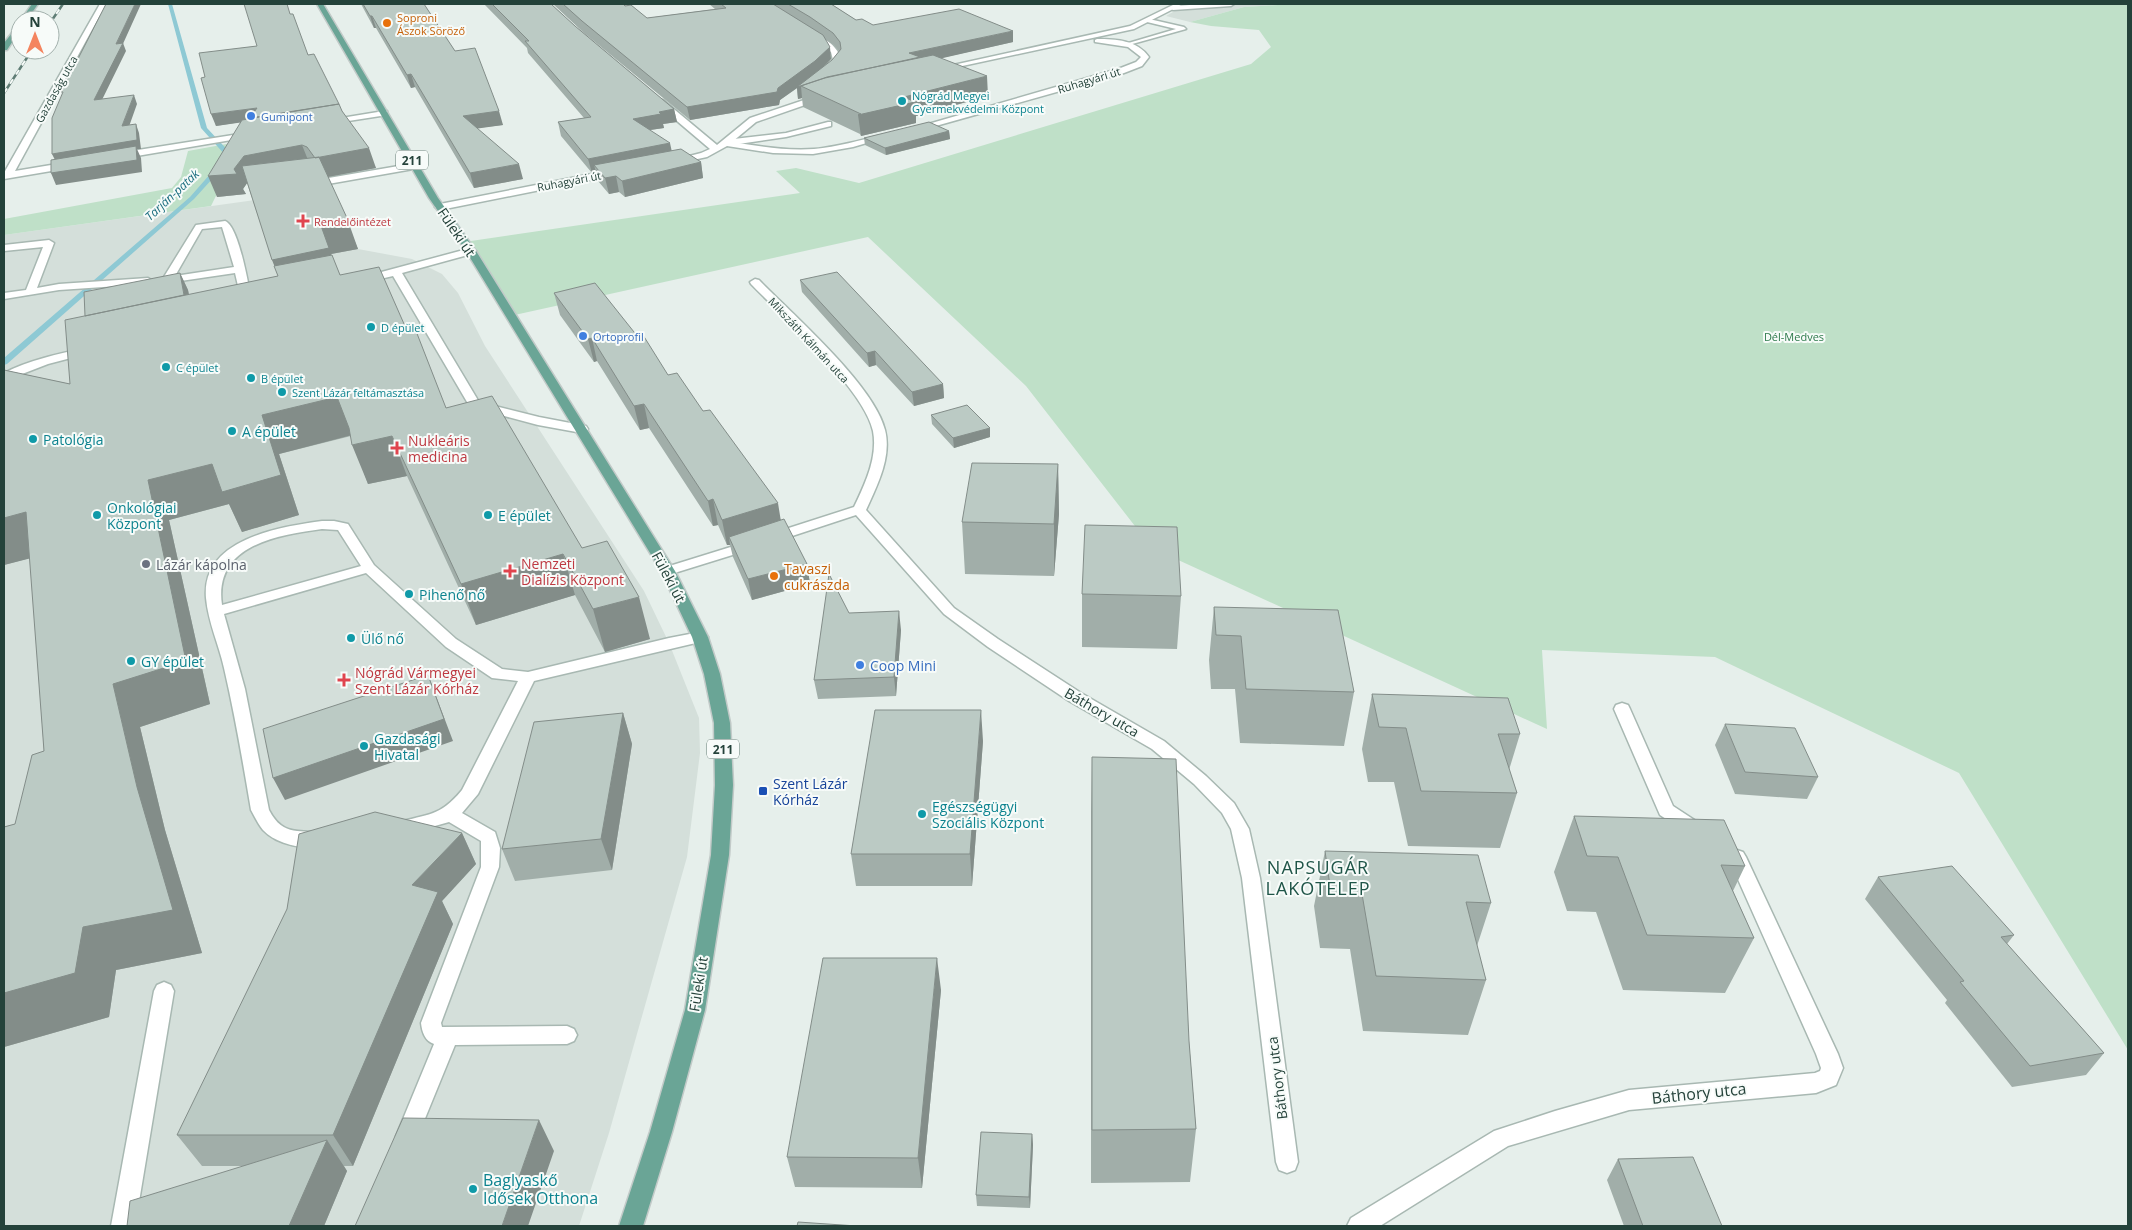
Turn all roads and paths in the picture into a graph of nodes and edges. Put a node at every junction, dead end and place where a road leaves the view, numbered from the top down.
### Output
1 (103, 4) edge
2 (320, 4) edge
3 (1180, 4) edge
4 (1231, 4) edge
5 (1173, 8) junction
6 (1149, 21) junction
7 (807, 33) edge
8 (1078, 40) junction
9 (1126, 44) junction
10 (926, 72) edge
11 (818, 78) edge
12 (828, 94) edge
13 (656, 98) edge
14 (791, 98) dead end
15 (777, 110) junction
16 (384, 113) junction
17 (318, 123) edge
18 (828, 124) edge
19 (907, 131) edge
20 (263, 132) edge
21 (890, 136) edge
22 (725, 143) junction
23 (716, 149) junction
24 (107, 158) edge
25 (78, 163) edge
26 (666, 163) edge
27 (416, 166) junction
28 (628, 170) edge
29 (7, 175) edge
30 (302, 185) edge
31 (440, 207) junction
32 (4, 248) edge
33 (471, 251) junction
34 (240, 269) junction
35 (397, 273) junction
36 (167, 280) junction
37 (351, 282) edge
38 (755, 282) dead end
39 (30, 292) junction
40 (4, 296) edge
41 (249, 306) edge
42 (102, 348) edge
43 (20, 369) junction
44 (4, 374) edge
45 (4, 378) edge
46 (582, 429) junction
47 (859, 510) junction
48 (369, 568) junction
49 (668, 571) junction
50 (216, 611) junction
51 (700, 637) junction
52 (528, 677) junction
53 (1622, 709) dead end
54 (451, 815) junction
55 (387, 831) edge
56 (333, 840) edge
57 (164, 990) dead end
58 (567, 1035) dead end
59 (448, 1036) junction
60 (400, 1155) edge
61 (1287, 1162) dead end
62 (123, 1226) edge
63 (631, 1226) edge
64 (1359, 1226) edge

1 - 29 street, Gazdaság utca
2 - 16 main road, Füleki út / 211
3 - 5 street
4 - 5 street
5 - 6 street
6 - 8 street
6 - 9 street
7 - 11 street
8 - 9 street
8 - 10 street
9 - 19 street, Ruhagyári út
12 - 15 street
13 - 23 street
14 - 15 street
15 - 22 street
16 - 17 street
16 - 27 main road, Füleki út / 211
18 - 22 street
20 - 24 street
21 - 22 street
22 - 23 street
23 - 26 street
25 - 29 street
27 - 30 street
27 - 31 main road, Füleki út / 211
28 - 31 street, Ruhagyári út
31 - 33 main road, Füleki út / 211
32 - 39 street
33 - 35 street
33 - 46 main road, Füleki út / 211
34 - 36 street
34 - 36 street
34 - 41 street
35 - 37 street
35 - 46 street
36 - 39 street
38 - 47 street, Mikszáth Kálmán utca
39 - 40 street
42 - 43 street
43 - 44 street
43 - 45 street
46 - 49 main road, Füleki út / 211
47 - 49 street
47 - 61 street, Báthory utca
48 - 50 street
48 - 50 street
48 - 52 street
49 - 51 main road, Füleki út / 211
50 - 56 street
51 - 52 street
51 - 63 main road, Füleki út / 211
52 - 54 street
53 - 64 street, Báthory utca
54 - 55 street
54 - 59 street
57 - 62 street
58 - 59 street
59 - 60 street

